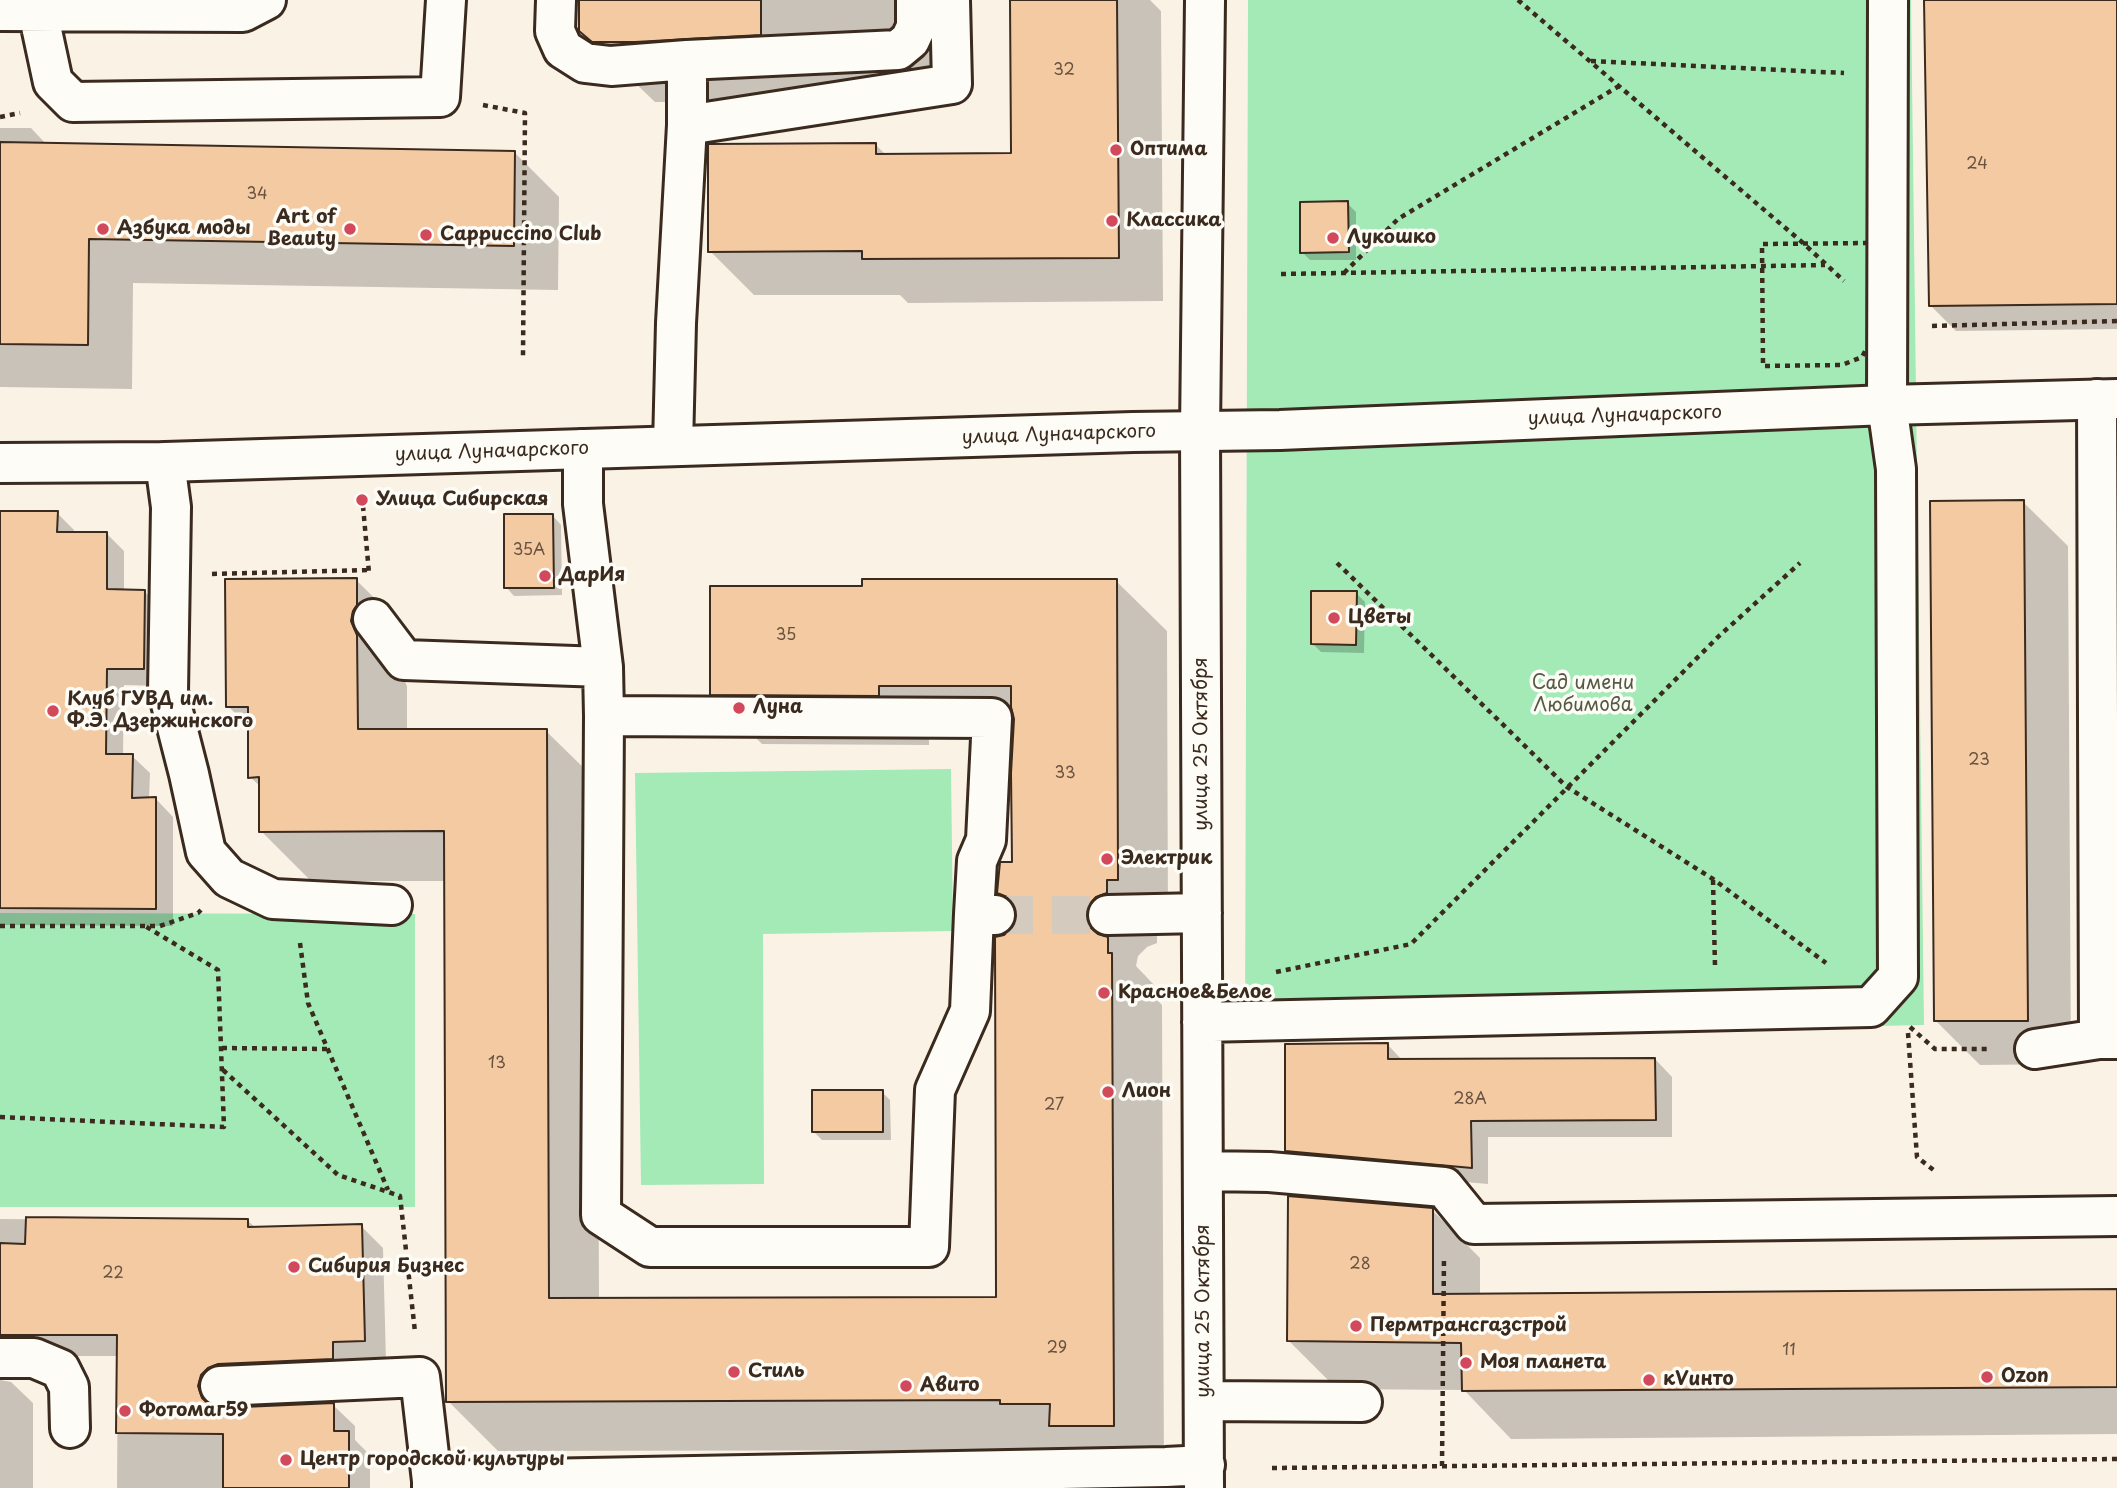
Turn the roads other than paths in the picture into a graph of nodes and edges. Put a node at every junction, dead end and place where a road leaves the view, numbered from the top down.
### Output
1 (266, 0) edge
2 (446, 0) edge
3 (556, 0) edge
4 (916, 0) edge
5 (950, 0) edge
6 (1205, 0) edge
7 (1888, 0) edge
8 (0, 11) edge
9 (38, 12) junction
10 (687, 60) junction
11 (687, 125) junction
12 (2107, 399) edge
13 (1887, 405) junction
14 (1200, 431) junction
15 (673, 446) junction
16 (583, 449) junction
17 (165, 461) junction
18 (0, 463) edge
19 (373, 620) road end
20 (603, 667) junction
21 (604, 716) junction
22 (392, 905) dead end
23 (1202, 913) junction
24 (1108, 915) tunnel mouth
25 (1202, 1022) junction
26 (2108, 1039) edge
27 (2035, 1049) road end
28 (1203, 1171) junction
29 (2117, 1216) edge
30 (0, 1359) edge
31 (220, 1386) dead end
32 (1204, 1402) junction
33 (1362, 1402) dead end
34 (70, 1428) dead end
35 (1204, 1476) edge
36 (432, 1485) edge

1 - 9 main road
2 - 9 main road
3 - 10 main road
4 - 10 main road
5 - 11 main road
6 - 14 main road, улица 25 Октября
7 - 13 main road
8 - 9 main road
10 - 11 main road
11 - 15 main road
12 - 13 main road, улица Луначарского
12 - 26 main road
13 - 14 main road, улица Луначарского
13 - 25 main road
14 - 15 main road, улица Луначарского
14 - 23 main road, улица 25 Октября
15 - 16 main road, улица Луначарского
16 - 17 main road, улица Луначарского
16 - 20 main road
17 - 18 main road, улица Луначарского
17 - 22 main road
19 - 20 main road
20 - 21 main road
21 - 21 main road
23 - 24 main road
23 - 25 main road, улица 25 Октября
25 - 28 main road, улица 25 Октября
26 - 27 main road
28 - 29 main road
28 - 32 main road, улица 25 Октября
30 - 34 main road
31 - 36 main road
32 - 33 main road
32 - 35 main road, улица 25 Октября
35 - 36 main road

